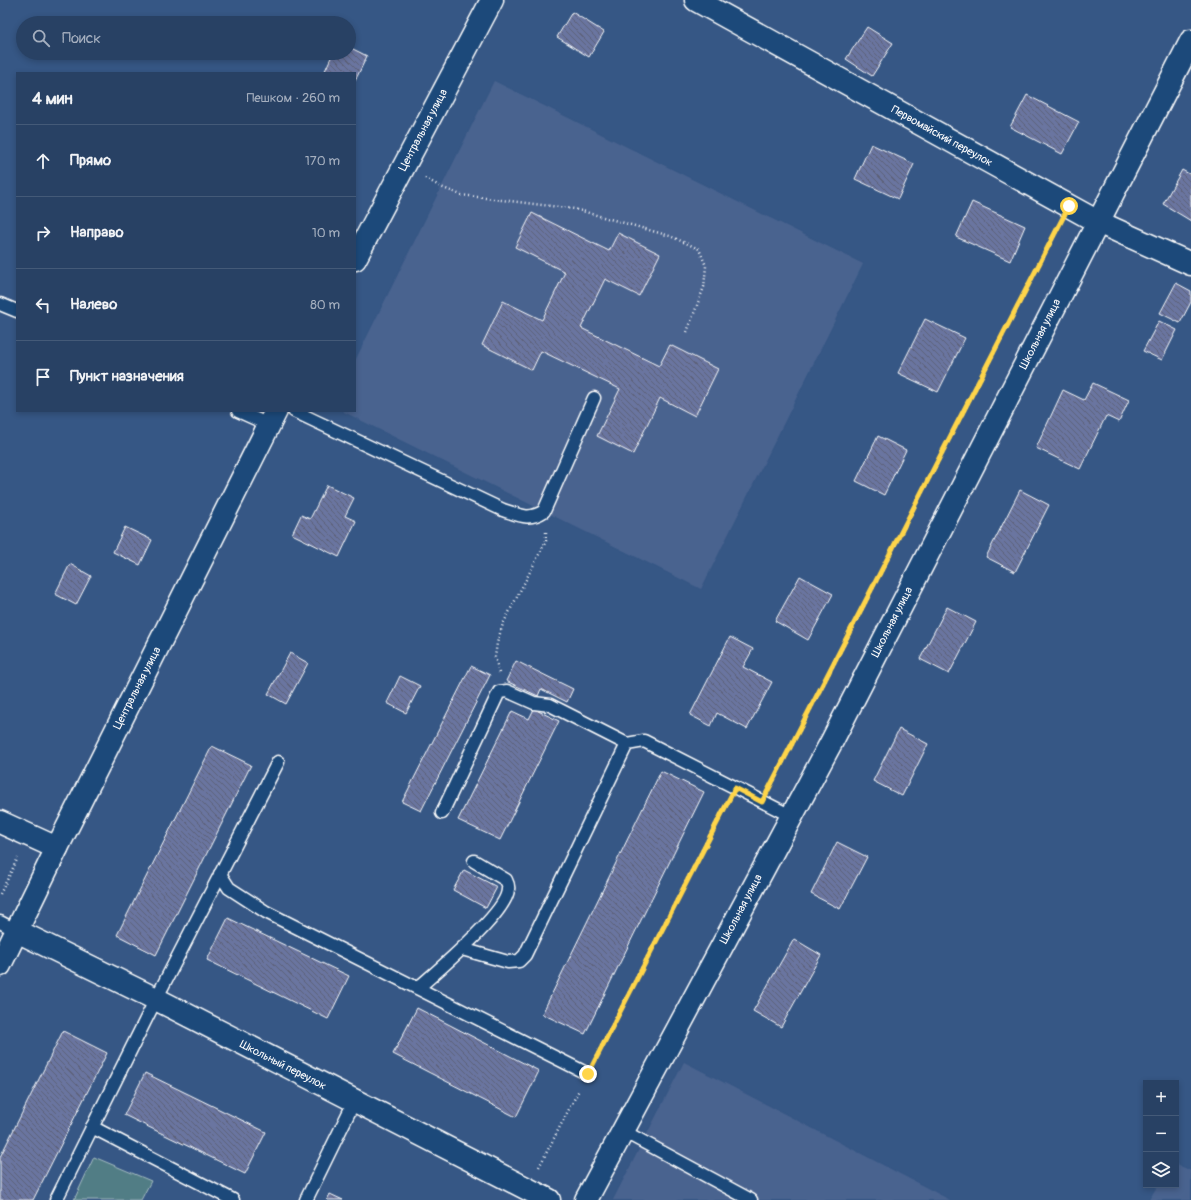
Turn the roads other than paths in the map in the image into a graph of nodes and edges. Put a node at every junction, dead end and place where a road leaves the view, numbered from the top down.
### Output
1 (492, 0) edge
2 (696, 0) edge
3 (1191, 41) edge
4 (1098, 222) junction
5 (356, 257) edge
6 (1191, 264) edge
7 (0, 304) edge
8 (16, 311) edge
9 (594, 398) dead end
10 (243, 412) edge
11 (296, 412) edge
12 (272, 418) edge
13 (627, 744) junction
14 (278, 762) dead end
15 (442, 813) dead end
16 (791, 816) junction
17 (0, 822) edge
18 (57, 848) junction
19 (474, 861) dead end
20 (220, 874) junction
21 (9, 926) edge
22 (462, 949) junction
23 (0, 965) edge
24 (418, 988) junction
25 (156, 999) junction
26 (588, 1074) road end
27 (354, 1102) junction
28 (92, 1127) junction
29 (623, 1131) junction
30 (56, 1200) edge
31 (233, 1200) edge
32 (306, 1200) edge
33 (549, 1200) edge
34 (586, 1200) edge
35 (751, 1200) edge

1 - 5 street, Центральная улица
2 - 4 street, Первомайский переулок
3 - 4 street, Школьная улица
4 - 6 street, Первомайский переулок
4 - 16 street, Школьная улица
7 - 8 lane
9 - 11 lane
10 - 12 lane
12 - 18 street, Центральная улица
13 - 15 lane
13 - 16 lane
13 - 22 lane
14 - 20 lane
16 - 29 street, Школьная улица
17 - 18 street
18 - 21 street, Центральная улица
19 - 22 lane
20 - 24 lane
20 - 25 lane
21 - 23 street, Центральная улица
21 - 25 street, Школьный переулок
22 - 24 lane
24 - 26 lane
25 - 27 street, Школьный переулок
25 - 28 lane
27 - 32 lane
27 - 33 street, Школьный переулок
28 - 30 lane
28 - 31 lane
29 - 34 street, Школьная улица
29 - 35 lane

